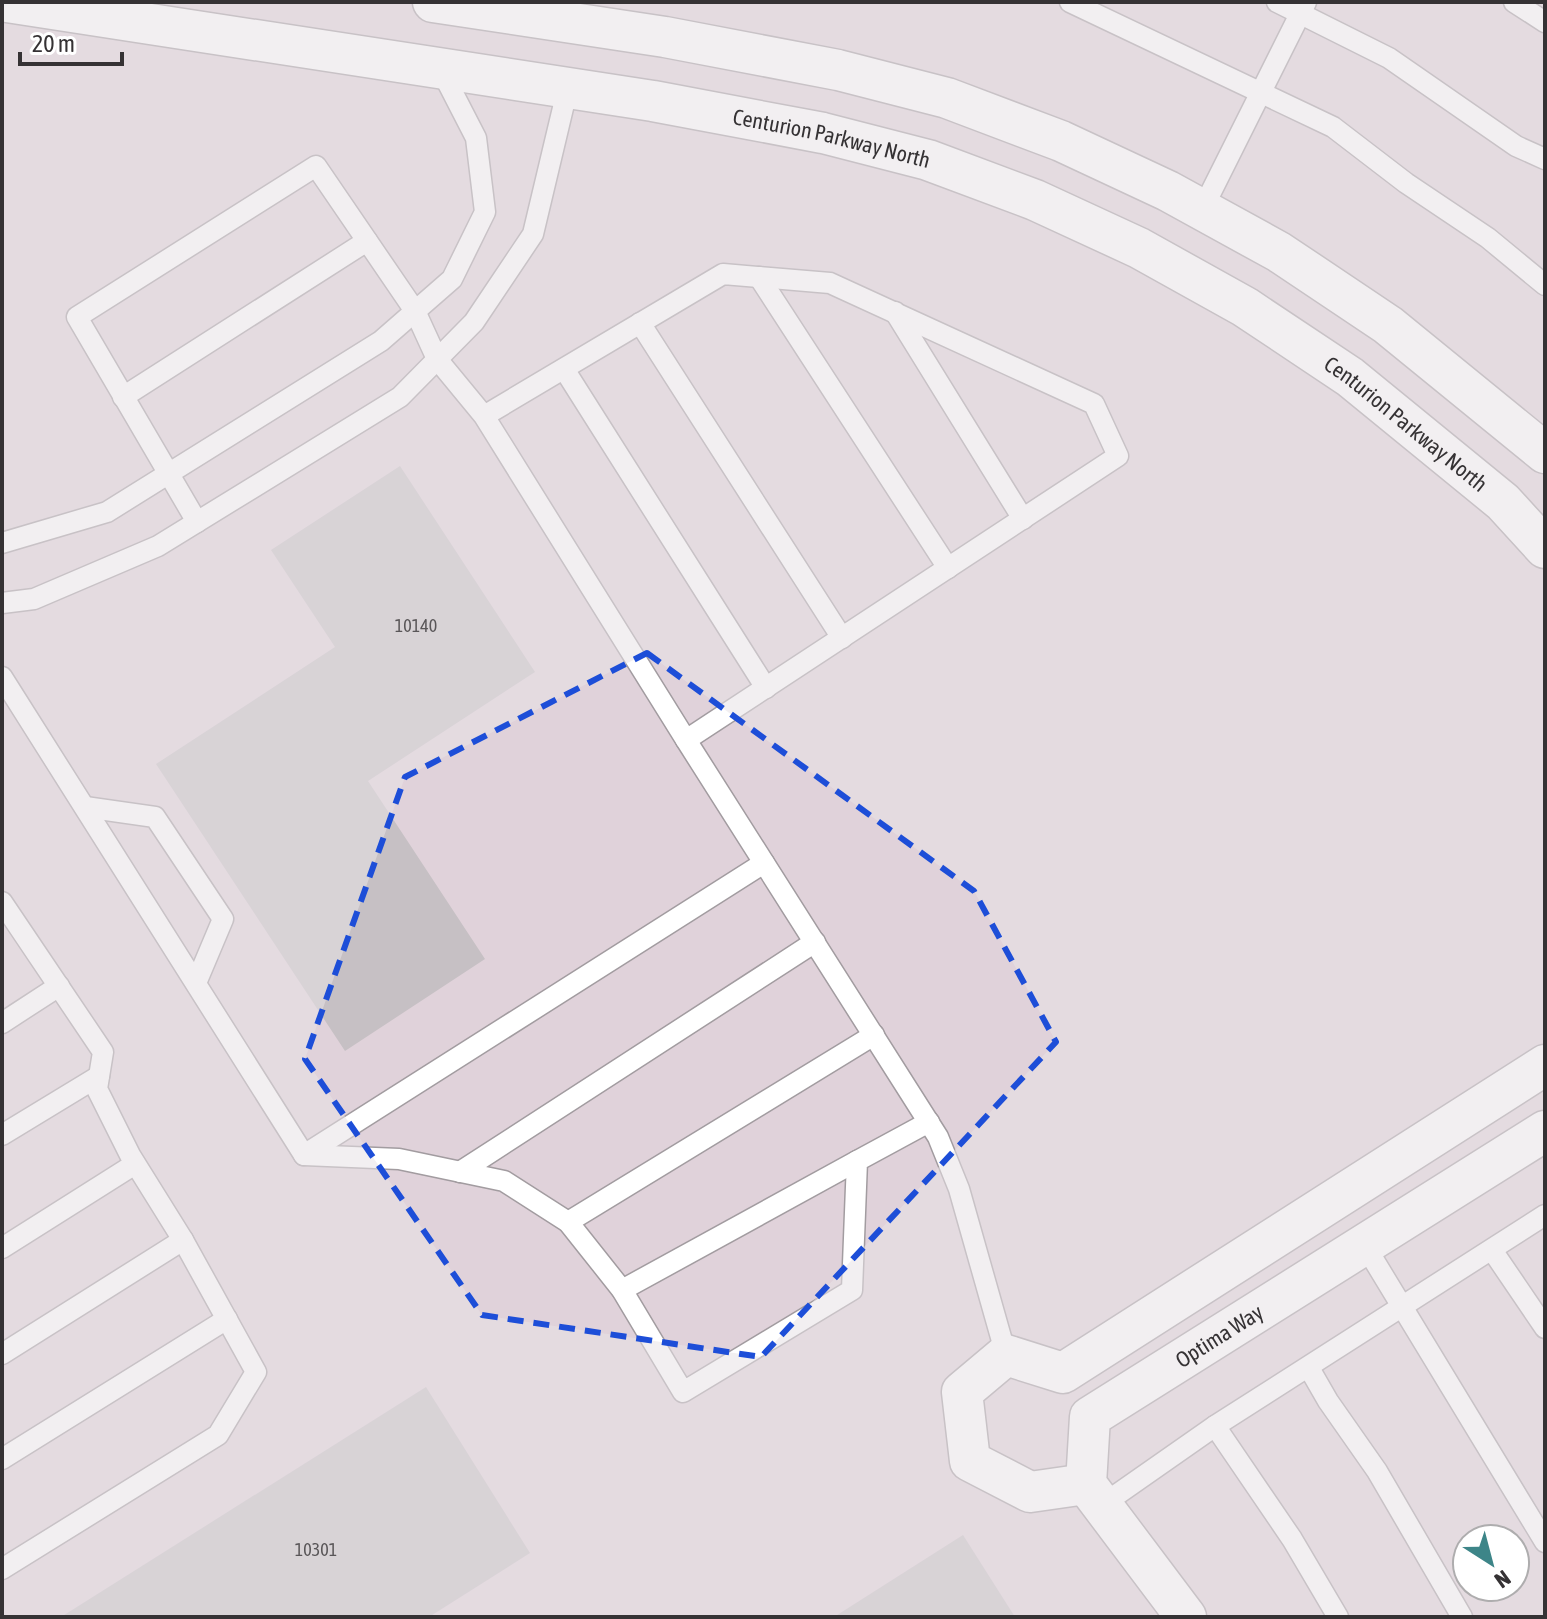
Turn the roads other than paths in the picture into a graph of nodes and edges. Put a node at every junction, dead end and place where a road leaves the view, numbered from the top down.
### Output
1 (7, 2) edge
2 (433, 2) edge
3 (1070, 2) edge
4 (1277, 2) edge
5 (1514, 2) edge
6 (1303, 8) edge
7 (576, 12) edge
8 (1545, 22) edge
9 (440, 68) junction
10 (568, 87) junction
11 (1261, 92) junction
12 (1545, 159) edge
13 (1202, 210) junction
14 (367, 241) junction
15 (1172, 267) junction
16 (759, 277) junction
17 (1545, 285) edge
18 (415, 311) junction
19 (895, 312) junction
20 (640, 323) junction
21 (437, 359) junction
22 (564, 369) junction
23 (123, 397) junction
24 (484, 416) junction
25 (1545, 453) edge
26 (167, 474) junction
27 (1023, 519) junction
28 (197, 522) junction
29 (2, 543) edge
30 (1545, 548) edge
31 (948, 568) junction
32 (2, 603) edge
33 (842, 638) junction
34 (2, 677) edge
35 (766, 688) junction
36 (686, 740) junction
37 (85, 807) junction
38 (764, 863) junction
39 (3, 907) edge
40 (815, 942) junction
41 (196, 983) junction
42 (59, 986) junction
43 (2, 1023) edge
44 (874, 1035) junction
45 (1545, 1065) edge
46 (99, 1076) junction
47 (929, 1122) junction
48 (1545, 1131) edge
49 (2, 1135) edge
50 (304, 1155) junction
51 (857, 1161) junction
52 (135, 1164) junction
53 (460, 1172) junction
54 (1545, 1215) edge
55 (568, 1222) junction
56 (183, 1240) junction
57 (1364, 1244) junction
58 (2, 1248) edge
59 (1492, 1250) junction
60 (622, 1290) junction
61 (1404, 1307) junction
62 (227, 1319) junction
63 (1545, 1328) edge
64 (2, 1354) edge
65 (1006, 1355) junction
66 (1309, 1368) junction
67 (1063, 1373) junction
68 (1090, 1417) junction
69 (1215, 1426) junction
70 (2, 1459) edge
71 (1094, 1494) junction
72 (1545, 1542) edge
73 (2, 1569) edge
74 (1186, 1617) edge
75 (1338, 1617) edge
76 (1462, 1617) edge

1 - 9 street, Centurion Parkway North
2 - 7 street
3 - 11 lane
4 - 6 lane
5 - 8 lane
6 - 11 lane
6 - 12 lane
7 - 13 street
9 - 10 street, Centurion Parkway North
9 - 18 lane
10 - 15 street, Centurion Parkway North
10 - 21 lane
11 - 13 lane
11 - 17 lane
13 - 15 street
13 - 25 street
14 - 18 lane
14 - 23 lane
14 - 23 lane
15 - 30 street, Centurion Parkway North
16 - 19 lane
16 - 20 lane
16 - 31 lane
18 - 21 lane
18 - 26 lane
19 - 27 lane
19 - 27 lane
20 - 22 lane
20 - 33 lane
21 - 24 lane
21 - 28 lane
22 - 24 lane
22 - 35 lane
23 - 26 lane
24 - 36 lane
26 - 28 lane
26 - 29 lane
27 - 31 lane
28 - 32 lane
31 - 33 lane
33 - 35 lane
34 - 37 lane
35 - 36 lane
36 - 38 lane
37 - 41 lane
37 - 41 lane
38 - 40 lane
38 - 50 lane
39 - 42 lane
40 - 44 lane
40 - 53 lane
41 - 50 lane
42 - 43 lane
42 - 46 lane
44 - 47 lane
44 - 55 lane
45 - 67 street
46 - 49 lane
46 - 52 lane
47 - 51 lane
47 - 65 lane
48 - 57 street, Optima Way
50 - 53 lane
51 - 60 lane
51 - 60 lane
52 - 56 lane
52 - 58 lane
53 - 55 lane
54 - 59 lane
55 - 60 lane
56 - 62 lane
56 - 64 lane
57 - 61 lane
57 - 68 street, Optima Way
59 - 61 lane
59 - 63 lane
61 - 66 lane
61 - 72 lane
62 - 70 lane
62 - 73 lane
65 - 67 street
65 - 71 street
66 - 69 lane
66 - 76 lane
67 - 68 street
68 - 71 street
69 - 71 lane
69 - 75 lane
71 - 74 street

